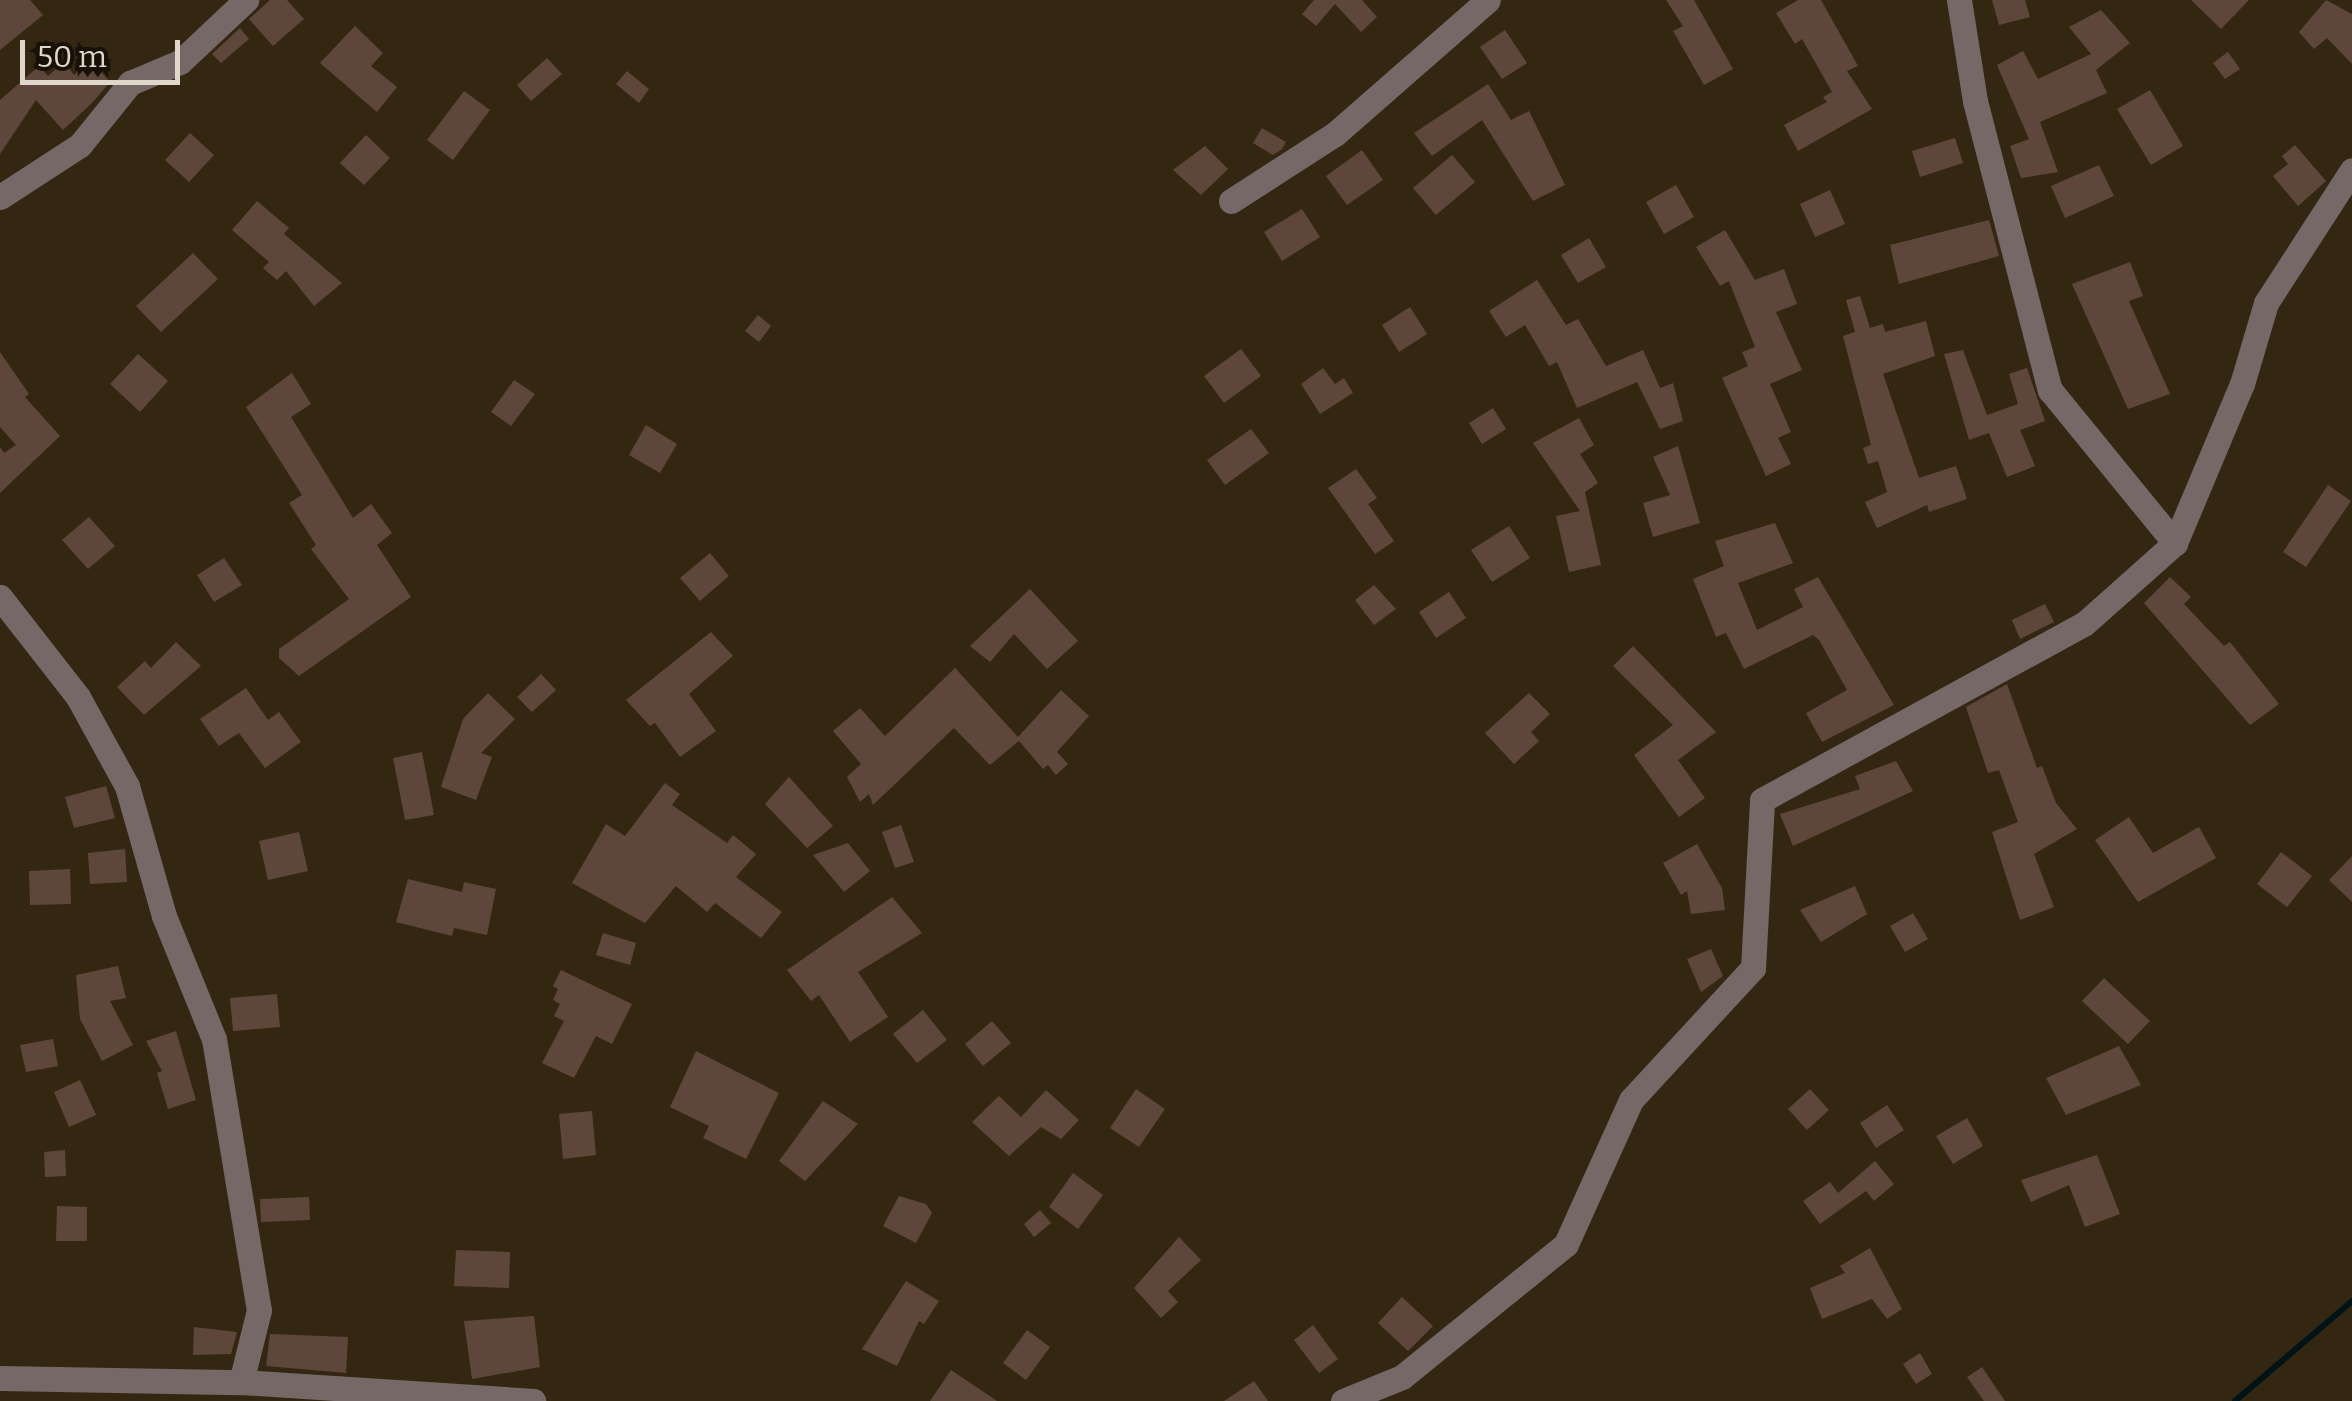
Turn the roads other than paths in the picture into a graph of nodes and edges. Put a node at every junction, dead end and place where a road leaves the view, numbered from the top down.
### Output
1 (246, 0) edge
2 (1488, 0) edge
3 (1959, 0) edge
4 (2347, 177) edge
5 (0, 197) edge
6 (1231, 200) dead end
7 (2352, 211) edge
8 (2175, 543) junction
9 (0, 598) edge
10 (0, 1378) edge
11 (241, 1382) junction
12 (534, 1401) edge
13 (1343, 1401) edge

1 - 5 street
2 - 6 street
3 - 8 street
4 - 7 street
4 - 8 street
8 - 13 street
9 - 11 street
10 - 11 street
11 - 12 street

